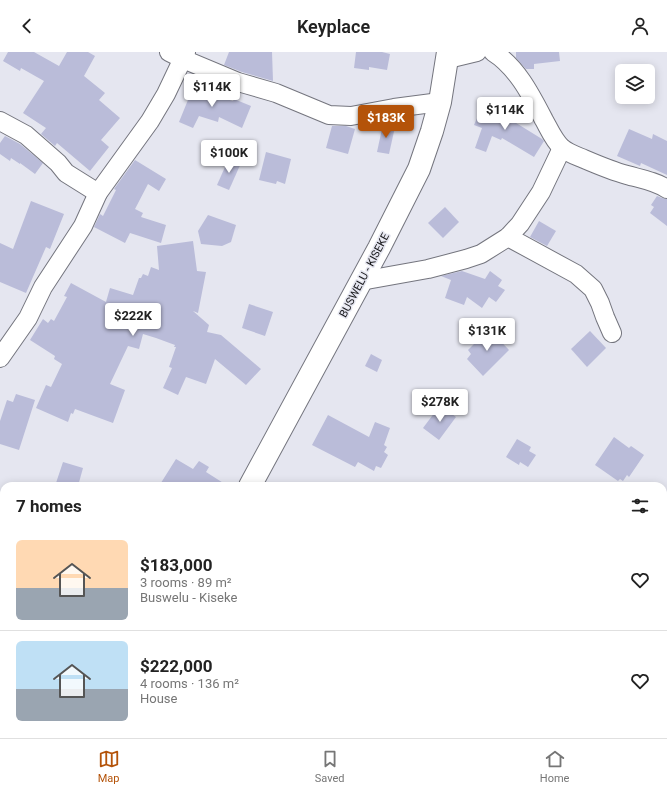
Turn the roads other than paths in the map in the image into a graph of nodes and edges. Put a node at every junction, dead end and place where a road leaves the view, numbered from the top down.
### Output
1 (477, 52) edge
2 (494, 52) edge
3 (179, 54) edge
4 (448, 55) edge
5 (440, 102) junction
6 (0, 121) edge
7 (562, 148) junction
8 (667, 189) edge
9 (98, 193) junction
10 (508, 237) junction
11 (361, 281) junction
12 (612, 333) dead end
13 (0, 358) edge
14 (252, 482) edge

1 - 4 street
2 - 7 street
3 - 5 street
3 - 9 street
4 - 5 main road, BUSWELU - KISEKE
5 - 11 main road, BUSWELU - KISEKE
6 - 9 street
7 - 8 street
7 - 10 street
9 - 13 street
10 - 11 street
10 - 12 street
11 - 14 main road, BUSWELU - KISEKE

